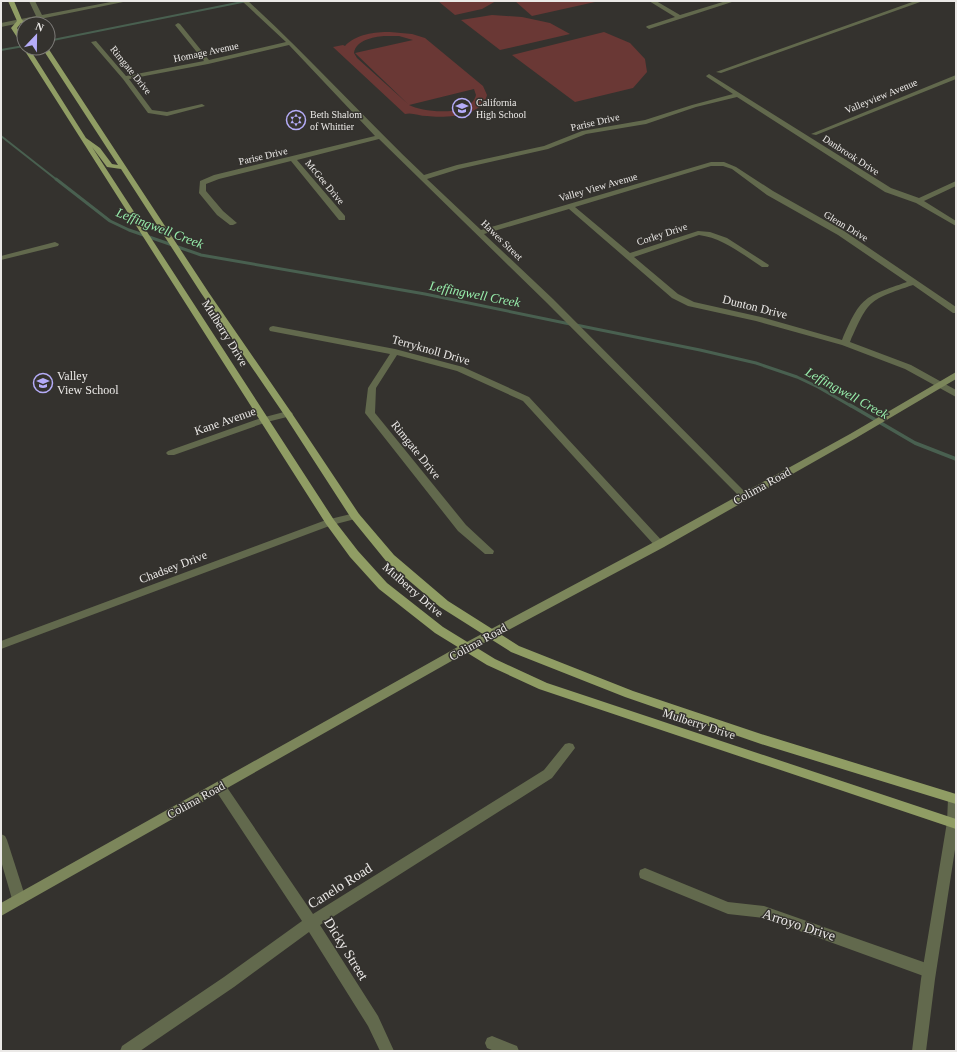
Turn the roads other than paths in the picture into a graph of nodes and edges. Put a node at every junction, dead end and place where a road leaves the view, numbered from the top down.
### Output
1 (11, 1) edge
2 (32, 1) edge
3 (125, 1) edge
4 (652, 1) edge
5 (732, 1) edge
6 (920, 1) edge
7 (246, 2) edge
8 (18, 16) edge
9 (39, 16) edge
10 (50, 16) edge
11 (680, 18) junction
12 (16, 22) edge
13 (1, 25) edge
14 (178, 25) dead end
15 (649, 27) dead end
16 (94, 42) dead end
17 (290, 43) junction
18 (31, 56) edge
19 (50, 56) edge
20 (208, 62) junction
21 (719, 72) dead end
22 (709, 76) dead end
23 (956, 77) edge
24 (125, 78) junction
25 (738, 95) junction
26 (202, 106) dead end
27 (814, 134) dead end
28 (380, 137) junction
29 (83, 139) junction
30 (292, 159) junction
31 (724, 164) joint
32 (123, 167) junction
33 (422, 178) junction
34 (956, 183) edge
35 (919, 200) junction
36 (570, 206) junction
37 (342, 218) dead end
38 (233, 223) dead end
39 (956, 224) edge
40 (478, 233) junction
41 (55, 244) dead end
42 (630, 256) junction
43 (1, 258) edge
44 (765, 265) dead end
45 (914, 282) junction
46 (956, 311) edge
47 (273, 329) dead end
48 (845, 343) junction
49 (395, 352) junction
50 (956, 374) edge
51 (937, 385) junction
52 (956, 394) edge
53 (288, 414) junction
54 (264, 420) junction
55 (171, 453) dead end
56 (744, 496) junction
57 (354, 516) junction
58 (330, 522) junction
59 (660, 544) junction
60 (489, 551) dead end
61 (491, 635) junction
62 (1, 645) edge
63 (467, 647) junction
64 (569, 748) dead end
65 (220, 787) junction
66 (955, 799) edge
67 (954, 823) edge
68 (1, 840) edge
69 (645, 874) dead end
70 (19, 899) junction
71 (1, 910) edge
72 (311, 923) junction
73 (930, 971) junction
74 (492, 1043) dead end
75 (127, 1051) edge
76 (387, 1051) edge
77 (512, 1051) edge
78 (919, 1051) edge

1 - 8 main road
2 - 9 street
3 - 10 street
4 - 11 street
5 - 11 street
6 - 21 street
7 - 17 street, Hawes Street
11 - 15 street
12 - 13 street
14 - 20 street
16 - 24 street, Rimgate Drive
17 - 20 street, Homage Avenue
17 - 28 street, Hawes Street
18 - 29 main road, Mulberry Drive
19 - 32 main road, Mulberry Drive
20 - 24 street, Homage Avenue
22 - 25 street
23 - 27 street, Valleyview Avenue
24 - 26 street, Rimgate Drive
25 - 33 street, Parise Drive
25 - 35 street, Danbrook Drive
28 - 30 street, Parise Drive
28 - 33 street, Hawes Street
29 - 32 main road
29 - 54 main road, Mulberry Drive
30 - 37 street, McGee Drive
30 - 38 street, Parise Drive
31 - 36 street, Valley View Avenue
31 - 45 street, Glenn Drive
32 - 53 main road, Mulberry Drive
33 - 40 street, Hawes Street
34 - 35 street
35 - 39 street, Danbrook Drive
36 - 40 street, Valley View Avenue
36 - 42 street, Dunton Drive
40 - 56 street, Hawes Street
41 - 43 street
42 - 44 street, Corley Drive
42 - 48 street, Dunton Drive
45 - 46 street, Glenn Drive
45 - 48 street
47 - 49 street, Terryknoll Drive
48 - 51 street, Dunton Drive
49 - 59 street, Terryknoll Drive
49 - 60 street, Rimgate Drive
50 - 51 main road, Colima Road
51 - 52 street, Dunton Drive
51 - 56 main road, Colima Road
53 - 54 street, Kane Avenue
53 - 57 main road, Mulberry Drive
54 - 55 street, Kane Avenue
54 - 58 main road, Mulberry Drive
56 - 59 main road, Colima Road
57 - 58 street, Chadsey Drive
57 - 61 main road, Mulberry Drive
58 - 62 street, Chadsey Drive
58 - 63 main road, Mulberry Drive
59 - 61 main road, Colima Road
61 - 63 main road, Colima Road
61 - 66 main road, Mulberry Drive
63 - 65 main road, Colima Road
63 - 67 main road, Mulberry Drive
64 - 72 street, Canelo Road
65 - 70 main road, Colima Road
65 - 72 street, Dicky Street
66 - 67 street
67 - 73 street
68 - 70 street
69 - 73 street, Arroyo Drive
70 - 71 main road, Colima Road
72 - 75 street, Canelo Road
72 - 76 street, Dicky Street
73 - 78 street
74 - 77 street

